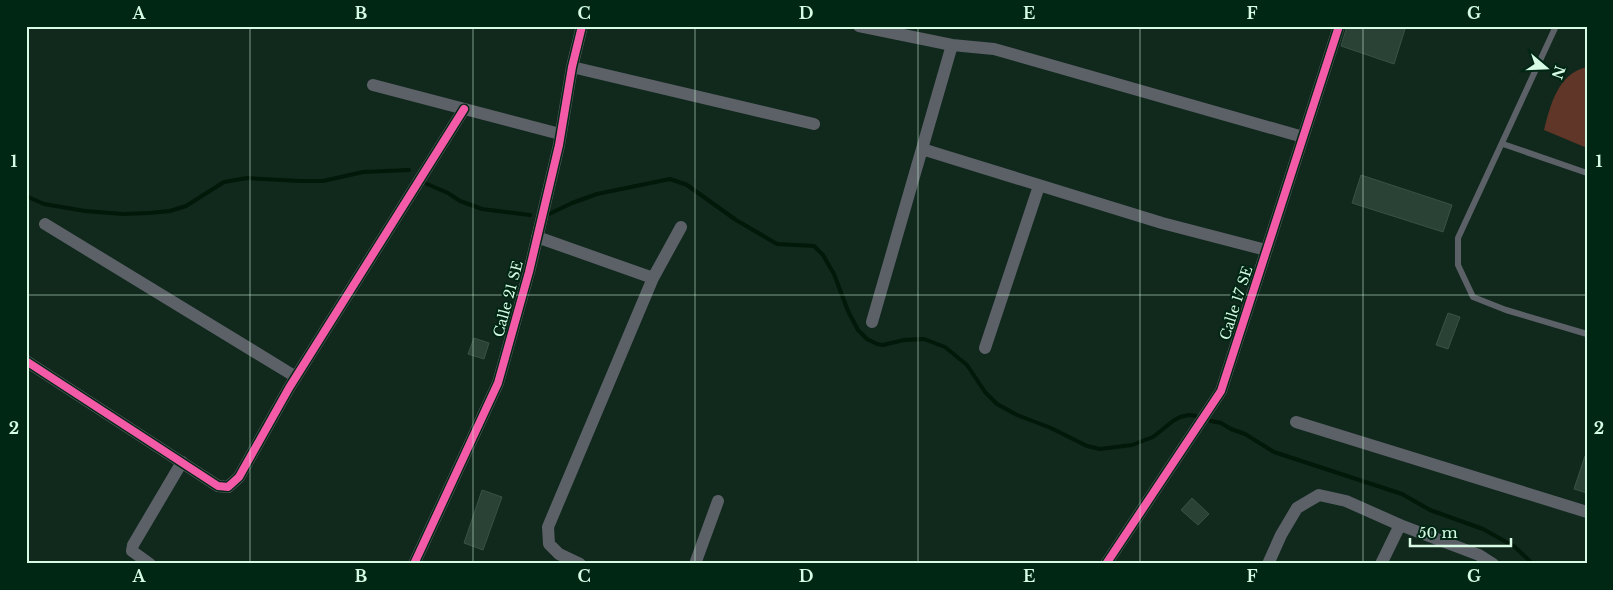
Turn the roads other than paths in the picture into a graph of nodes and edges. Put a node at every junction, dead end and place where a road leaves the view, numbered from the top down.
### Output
1 (582, 26) edge
2 (859, 26) edge
3 (1339, 26) edge
4 (1556, 26) edge
5 (952, 45) junction
6 (572, 67) junction
7 (373, 85) dead end
8 (464, 109) junction
9 (814, 124) dead end
10 (560, 134) junction
11 (1303, 137) junction
12 (1503, 144) junction
13 (922, 149) junction
14 (1587, 173) edge
15 (1039, 186) junction
16 (46, 224) dead end
17 (681, 227) dead end
18 (537, 237) junction
19 (1266, 250) junction
20 (653, 278) junction
21 (872, 322) dead end
22 (1587, 334) edge
23 (985, 348) dead end
24 (26, 361) edge
25 (296, 377) junction
26 (1296, 422) dead end
27 (182, 462) junction
28 (718, 501) dead end
29 (1587, 512) edge
30 (1400, 525) junction
31 (150, 564) edge
32 (414, 564) edge
33 (580, 564) edge
34 (695, 564) edge
35 (1106, 564) edge
36 (1268, 564) edge
37 (1381, 564) edge
38 (1493, 564) edge

1 - 6 street, Calle 21 SE
2 - 5 street
3 - 11 street, Calle 17 SE
4 - 12 lane
5 - 11 street
5 - 13 street
6 - 9 street
6 - 10 street, Calle 21 SE
7 - 8 street
8 - 10 street
8 - 25 street
10 - 18 street, Calle 21 SE
11 - 19 street, Calle 17 SE
12 - 14 lane
12 - 22 lane
13 - 15 street
13 - 21 street
15 - 19 street
15 - 23 street
16 - 25 street
17 - 20 street
18 - 20 street
18 - 32 street, Calle 21 SE
19 - 35 street, Calle 17 SE
20 - 33 street
24 - 27 street
25 - 27 street
26 - 29 street
27 - 31 street
28 - 34 street
30 - 36 street
30 - 37 street
30 - 38 street

